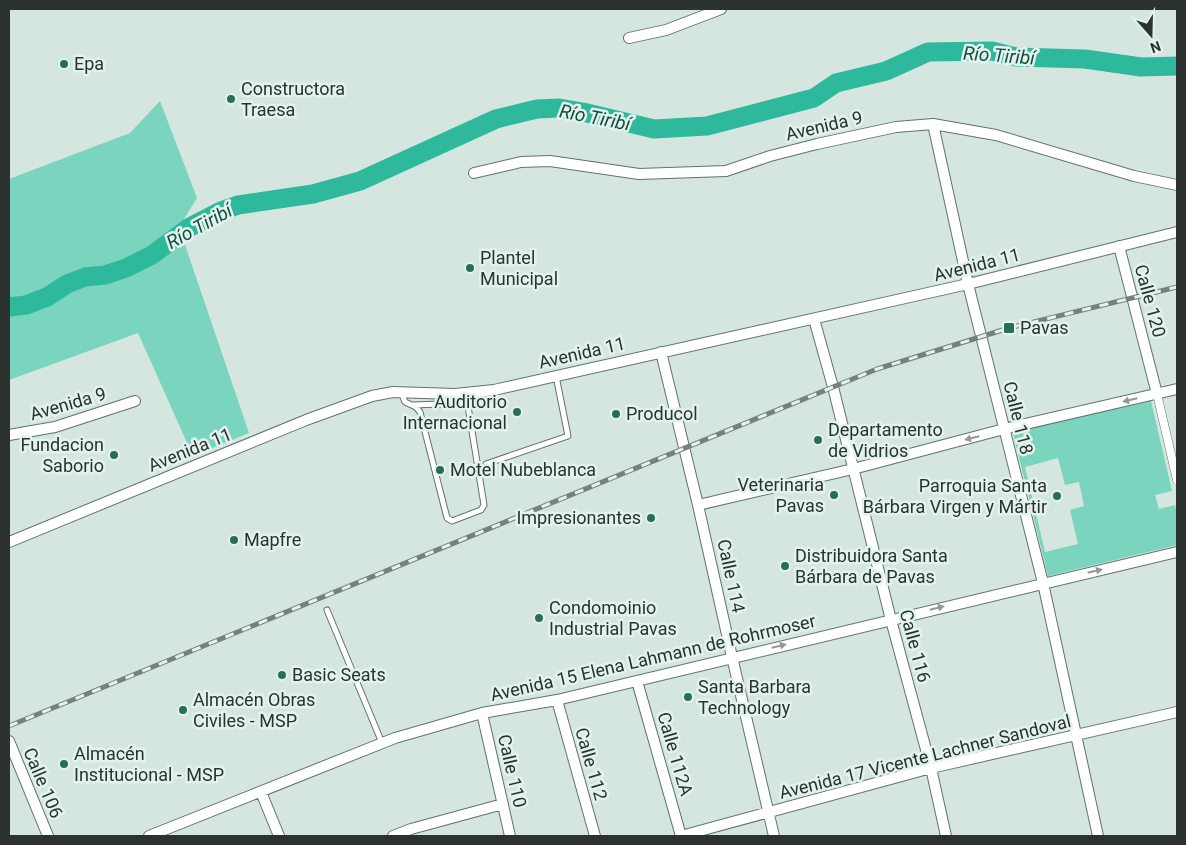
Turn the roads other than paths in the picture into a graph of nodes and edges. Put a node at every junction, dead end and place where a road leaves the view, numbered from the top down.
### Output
1 (721, 9) edge
2 (629, 38) dead end
3 (933, 124) junction
4 (474, 173) dead end
5 (1177, 186) edge
6 (1177, 232) edge
7 (1119, 246) junction
8 (968, 284) junction
9 (814, 319) junction
10 (661, 352) junction
11 (556, 376) junction
12 (1177, 389) edge
13 (401, 392) junction
14 (1157, 394) junction
15 (467, 398) junction
16 (134, 401) dead end
17 (412, 405) junction
18 (1004, 430) junction
19 (9, 435) edge
20 (486, 464) dead end
21 (853, 468) junction
22 (1177, 480) edge
23 (698, 505) junction
24 (9, 542) edge
25 (1177, 552) edge
26 (1042, 583) junction
27 (327, 610) dead end
28 (891, 620) junction
29 (732, 657) junction
30 (637, 680) junction
31 (557, 700) junction
32 (1177, 712) edge
33 (482, 713) junction
34 (1077, 736) junction
35 (9, 741) edge
36 (383, 743) junction
37 (931, 768) junction
38 (261, 792) junction
39 (503, 804) junction
40 (769, 813) junction
41 (48, 836) edge
42 (149, 836) edge
43 (279, 836) edge
44 (393, 836) edge
45 (510, 836) edge
46 (595, 836) edge
47 (681, 836) edge
48 (774, 836) edge
49 (946, 836) edge
50 (1098, 836) edge

1 - 2 street
3 - 4 street, Avenida 9
3 - 5 street, Avenida 9
3 - 8 street, Calle 118
6 - 7 street, Avenida 11
7 - 8 street, Avenida 11
7 - 14 street, Calle 120
8 - 9 street, Avenida 11
8 - 18 street, Calle 118
9 - 10 street, Avenida 11
9 - 21 street, Calle 116
10 - 11 street, Avenida 11
10 - 23 street, Calle 114
11 - 15 street, Avenida 11
11 - 20 lane
12 - 14 street
13 - 15 street, Avenida 11
13 - 17 lane
13 - 24 street, Avenida 11
14 -> 18 street
14 - 22 street, Calle 120
15 - 17 lane
15 - 17 lane
16 - 19 street, Avenida 9
18 -> 21 street
18 - 26 street, Calle 118
21 - 23 street
21 - 28 street, Calle 116
23 - 29 street, Calle 114
26 -> 25 street, Avenida 15 Elena Lahmann de Rohrmoser
28 -> 26 street, Avenida 15 Elena Lahmann de Rohrmoser
26 - 34 street, Calle 118
27 - 36 lane
29 -> 28 street, Avenida 15 Elena Lahmann de Rohrmoser
28 - 37 street, Calle 116
29 - 30 street, Avenida 15 Elena Lahmann de Rohrmoser
29 - 40 street, Calle 114
30 - 31 street, Avenida 15 Elena Lahmann de Rohrmoser
30 - 47 street, Calle 112A
31 - 33 street, Avenida 15 Elena Lahmann de Rohrmoser
31 - 46 street, Calle 112
32 - 34 street, Avenida 17 Vicente Lachner Sandoval
33 - 36 street, Avenida 15 Elena Lahmann de Rohrmoser
33 - 39 street, Calle 110
34 - 37 street, Avenida 17 Vicente Lachner Sandoval
34 - 50 street, Calle 118
35 - 41 street, Calle 106
36 - 38 street, Avenida 15 Elena Lahmann de Rohrmoser
37 - 40 street, Avenida 17 Vicente Lachner Sandoval
37 - 49 street, Calle 116
38 - 42 street, Avenida 15 Elena Lahmann de Rohrmoser
38 - 43 street
39 - 44 street
39 - 45 street, Calle 110
40 - 47 street, Avenida 17 Vicente Lachner Sandoval
40 - 48 street, Calle 114

